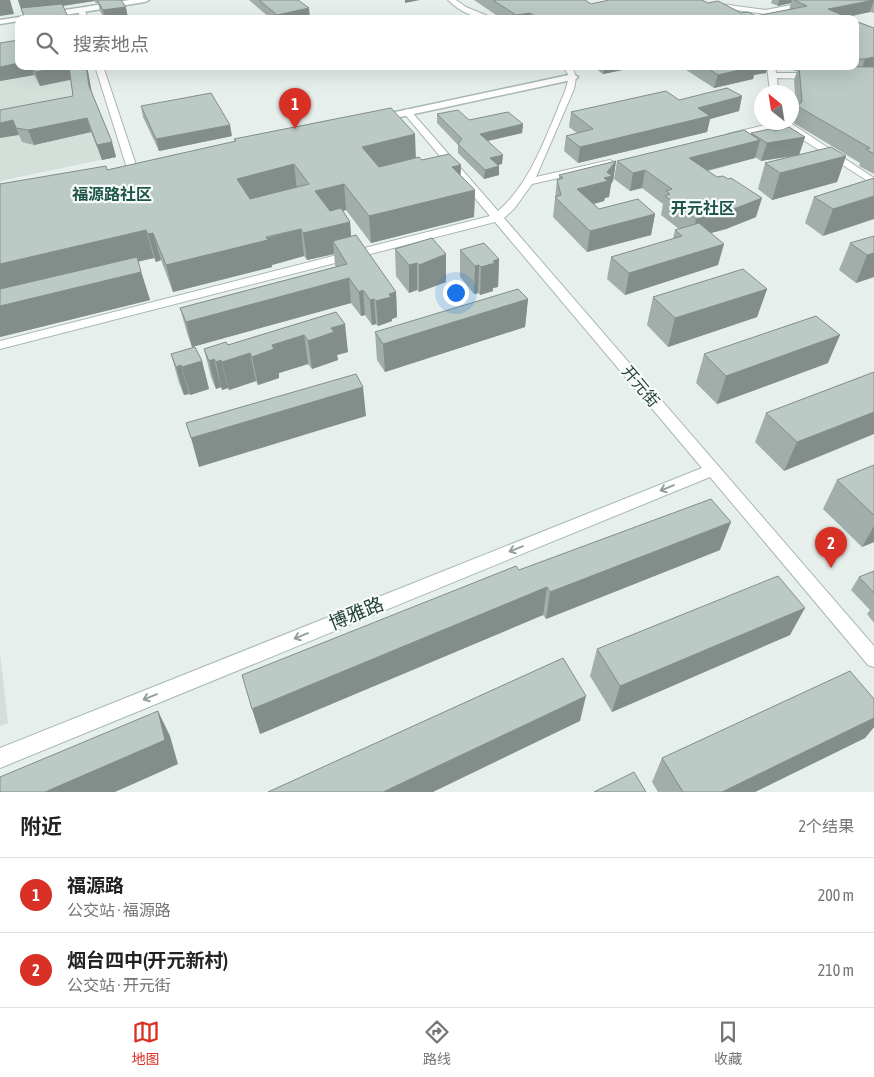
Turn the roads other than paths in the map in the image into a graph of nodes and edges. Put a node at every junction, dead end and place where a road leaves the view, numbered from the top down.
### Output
1 (145, 0) edge
2 (452, 0) edge
3 (831, 0) edge
4 (709, 5) edge
5 (81, 10) junction
6 (49, 15) edge
7 (83, 15) edge
8 (480, 15) edge
9 (765, 15) edge
10 (15, 20) edge
11 (0, 22) edge
12 (100, 70) edge
13 (570, 70) edge
14 (771, 71) edge
15 (818, 76) edge
16 (573, 78) junction
17 (773, 85) edge
18 (407, 112) junction
19 (369, 120) edge
20 (755, 130) edge
21 (794, 130) edge
22 (718, 139) edge
23 (624, 160) edge
24 (132, 168) edge
25 (530, 181) junction
26 (874, 182) edge
27 (497, 218) junction
28 (0, 345) edge
29 (712, 470) junction
30 (874, 659) edge
31 (0, 758) edge

1 - 5 street
2 - 8 street
3 - 9 street
4 - 9 street
5 - 6 street
5 - 7 street
10 - 11 street
12 - 24 street
13 - 16 street
14 - 15 street
14 - 17 street
16 - 18 street
16 - 25 street
18 - 19 street
18 - 27 street, 开元街
20 - 22 street
21 - 26 street
23 - 25 street
25 - 27 street
27 - 28 street
27 - 29 street, 开元街
29 - 30 street, 开元街
29 -> 31 street, 博雅路

